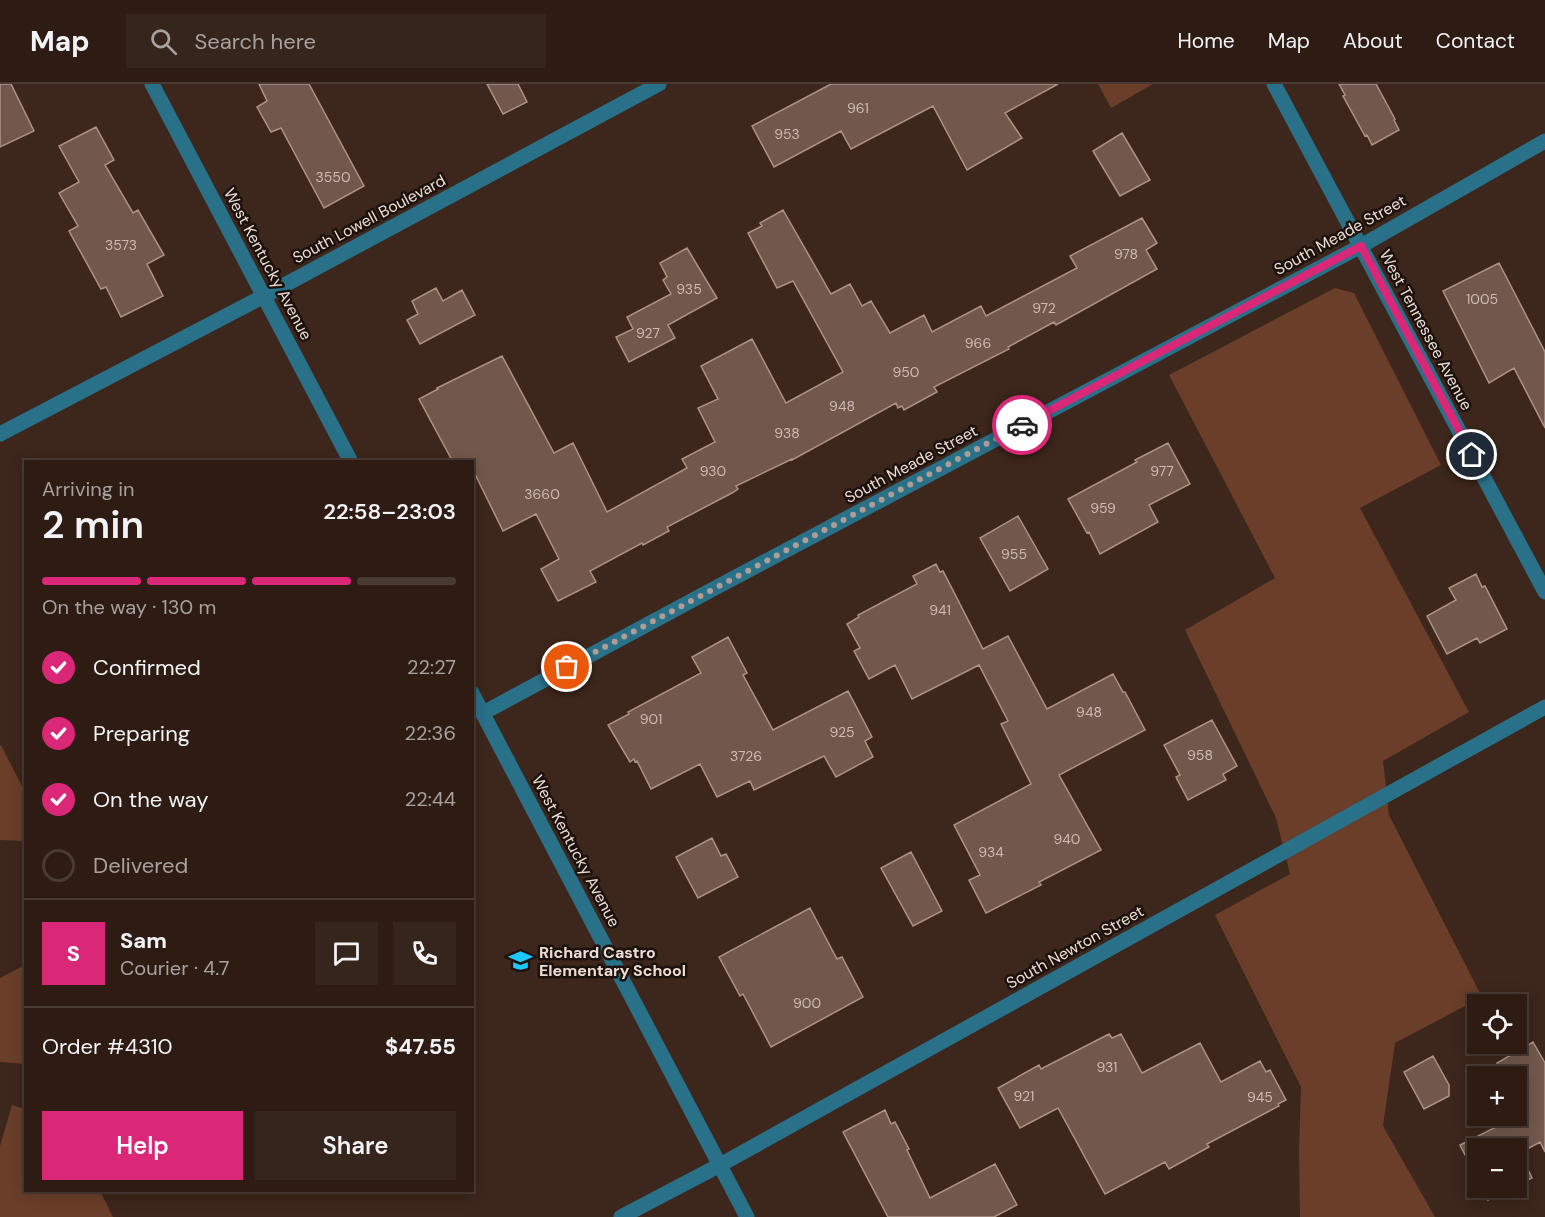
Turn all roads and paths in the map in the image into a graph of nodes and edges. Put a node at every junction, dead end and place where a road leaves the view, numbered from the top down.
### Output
1 (152, 84) edge
2 (659, 84) edge
3 (1274, 84) edge
4 (1545, 141) edge
5 (1361, 246) junction
6 (264, 296) junction
7 (0, 434) edge
8 (350, 460) edge
9 (1545, 592) edge
10 (474, 697) edge
11 (1545, 706) edge
12 (483, 713) junction
13 (720, 1165) junction
14 (621, 1217) edge
15 (747, 1217) edge

1 - 6 street, West Kentucky Avenue
2 - 6 street, South Lowell Boulevard
3 - 5 street, West Tennessee Avenue
4 - 5 street, South Meade Street
5 - 9 street, West Tennessee Avenue
5 - 12 street, South Meade Street
6 - 7 street, South Lowell Boulevard
6 - 8 street, West Kentucky Avenue
10 - 12 street, West Kentucky Avenue
11 - 13 street, South Newton Street
12 - 13 street, West Kentucky Avenue
13 - 14 street, South Newton Street
13 - 15 street, West Kentucky Avenue

